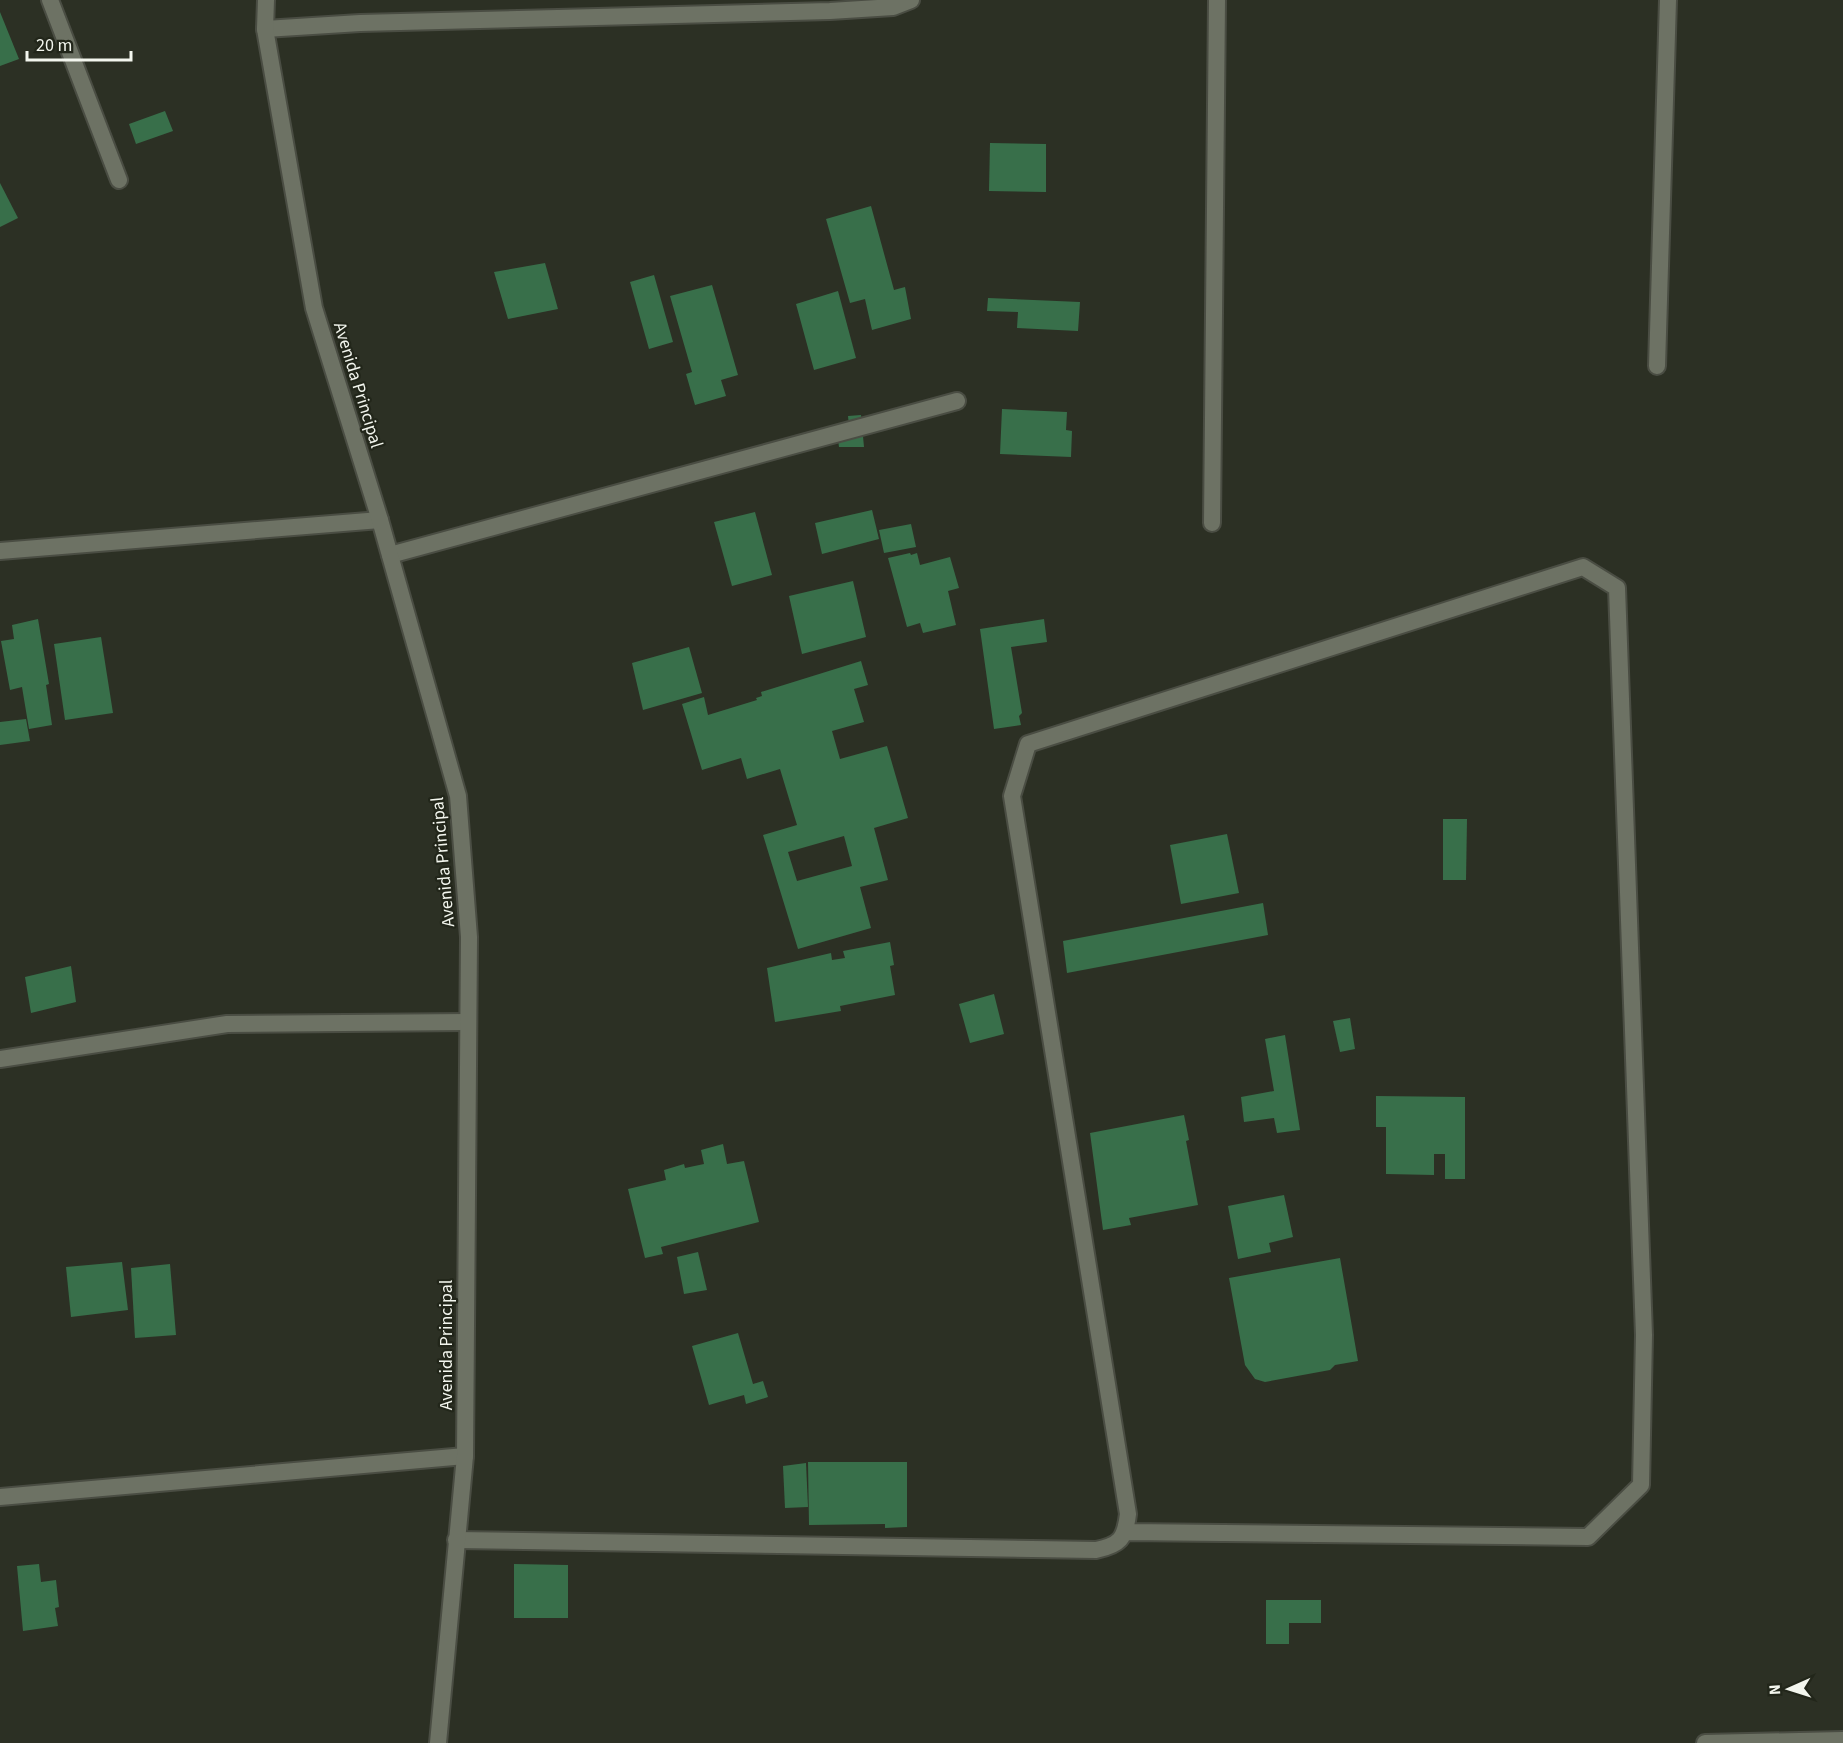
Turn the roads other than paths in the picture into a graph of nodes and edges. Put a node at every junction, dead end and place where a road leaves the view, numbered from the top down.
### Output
1 (50, 0) edge
2 (266, 0) edge
3 (911, 0) edge
4 (1217, 0) edge
5 (1668, 0) edge
6 (265, 29) junction
7 (119, 180) dead end
8 (1657, 366) dead end
9 (957, 401) dead end
10 (380, 520) junction
11 (1212, 523) dead end
12 (0, 551) edge
13 (390, 555) junction
14 (468, 1022) junction
15 (0, 1059) edge
16 (465, 1456) junction
17 (0, 1497) edge
18 (1126, 1532) junction
19 (456, 1540) junction
20 (1843, 1740) edge
21 (438, 1743) edge
22 (1705, 1743) edge

1 - 7 street
2 - 6 street, Avenida Principal
3 - 6 street
4 - 11 street
5 - 8 street
6 - 10 street, Avenida Principal
9 - 13 street
10 - 12 street
10 - 13 street, Avenida Principal
13 - 14 street, Avenida Principal
14 - 15 street
14 - 16 street, Avenida Principal
16 - 17 street
16 - 19 street, Avenida Principal
18 - 18 street
18 - 19 street
19 - 21 street, Avenida Principal
20 - 22 street

